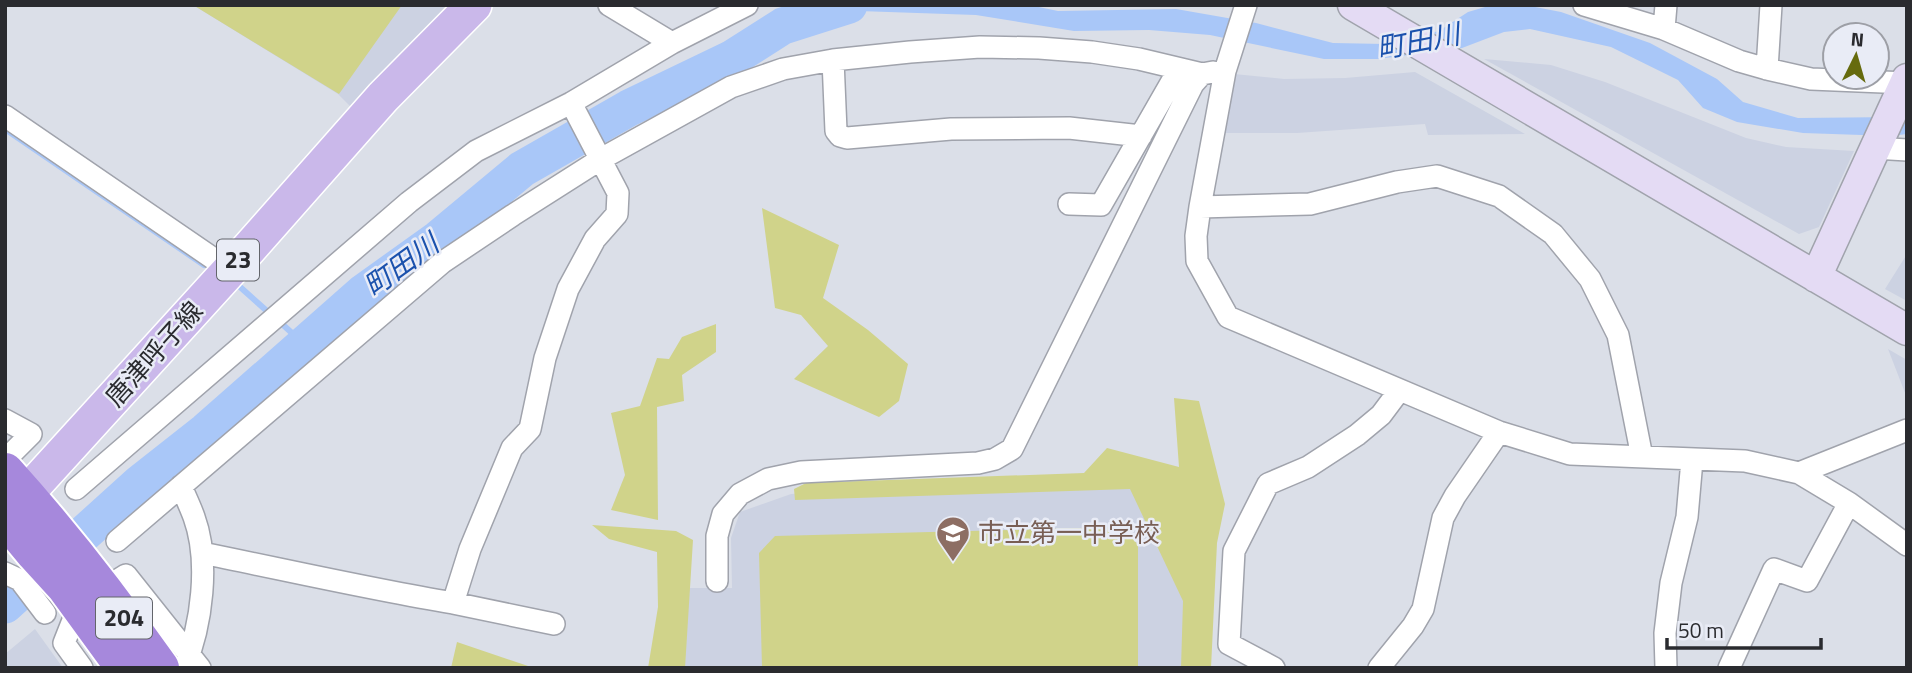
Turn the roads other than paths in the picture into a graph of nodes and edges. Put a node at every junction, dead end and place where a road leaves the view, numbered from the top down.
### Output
1 (474, 5) edge
2 (609, 5) edge
3 (747, 5) edge
4 (1246, 5) edge
5 (1584, 5) edge
6 (1666, 5) edge
7 (1771, 5) edge
8 (1360, 8) edge
9 (1664, 29) junction
10 (672, 43) junction
11 (833, 60) junction
12 (1179, 69) junction
13 (1767, 69) junction
14 (1225, 71) junction
15 (1202, 74) junction
16 (1906, 82) edge
17 (571, 103) junction
18 (5, 116) edge
19 (1141, 136) junction
20 (1874, 148) junction
21 (1907, 150) edge
22 (601, 159) junction
23 (1069, 204) dead end
24 (1200, 207) junction
25 (230, 270) junction
26 (1816, 277) junction
27 (1907, 330) edge
28 (1399, 391) junction
29 (5, 407) edge
30 (5, 419) edge
31 (44, 429) dead end
32 (1907, 430) edge
33 (1499, 432) junction
34 (1642, 457) junction
35 (5, 460) edge
36 (1692, 460) junction
37 (1799, 473) junction
38 (181, 486) junction
39 (76, 489) dead end
40 (10, 500) edge
41 (1849, 503) junction
42 (117, 541) dead end
43 (1907, 545) edge
44 (31, 551) edge
45 (202, 553) junction
46 (717, 581) dead end
47 (76, 593) junction
48 (453, 603) junction
49 (554, 624) dead end
50 (184, 664) edge
51 (82, 668) edge
52 (125, 668) edge
53 (1274, 668) edge
54 (1379, 668) edge
55 (1667, 668) edge
56 (1729, 668) edge

1 - 25 main road, 唐津呼子線 / 23
2 - 10 street
3 - 10 street
4 - 14 street
5 - 9 street
6 - 9 street
7 - 13 street
8 - 26 street
9 - 13 street
10 - 17 street
11 - 12 street
11 - 19 street
11 - 22 street
12 - 15 street
12 - 19 street
13 - 16 street
14 - 15 street
14 - 24 street
15 - 46 street
16 - 20 street
17 - 22 street
17 - 39 street
18 - 25 street
19 - 23 street
20 - 21 street
20 - 26 street
22 - 38 street
22 - 48 street
24 - 28 street
24 - 34 street
25 - 40 main road, 唐津呼子線 / 23
26 - 27 street
28 - 33 street
28 - 53 street
29 - 31 street
30 - 35 street
32 - 37 street
33 - 34 street
33 - 54 street
34 - 36 street
36 - 37 street
36 - 55 street
37 - 41 street
38 - 42 street
38 - 45 street
40 - 44 highway, 204
41 - 43 street
41 - 56 street
44 - 47 highway, 204
45 - 48 street
45 - 50 street
47 - 50 highway, 204
47 - 51 street
47 - 52 highway, 204
48 - 49 street

